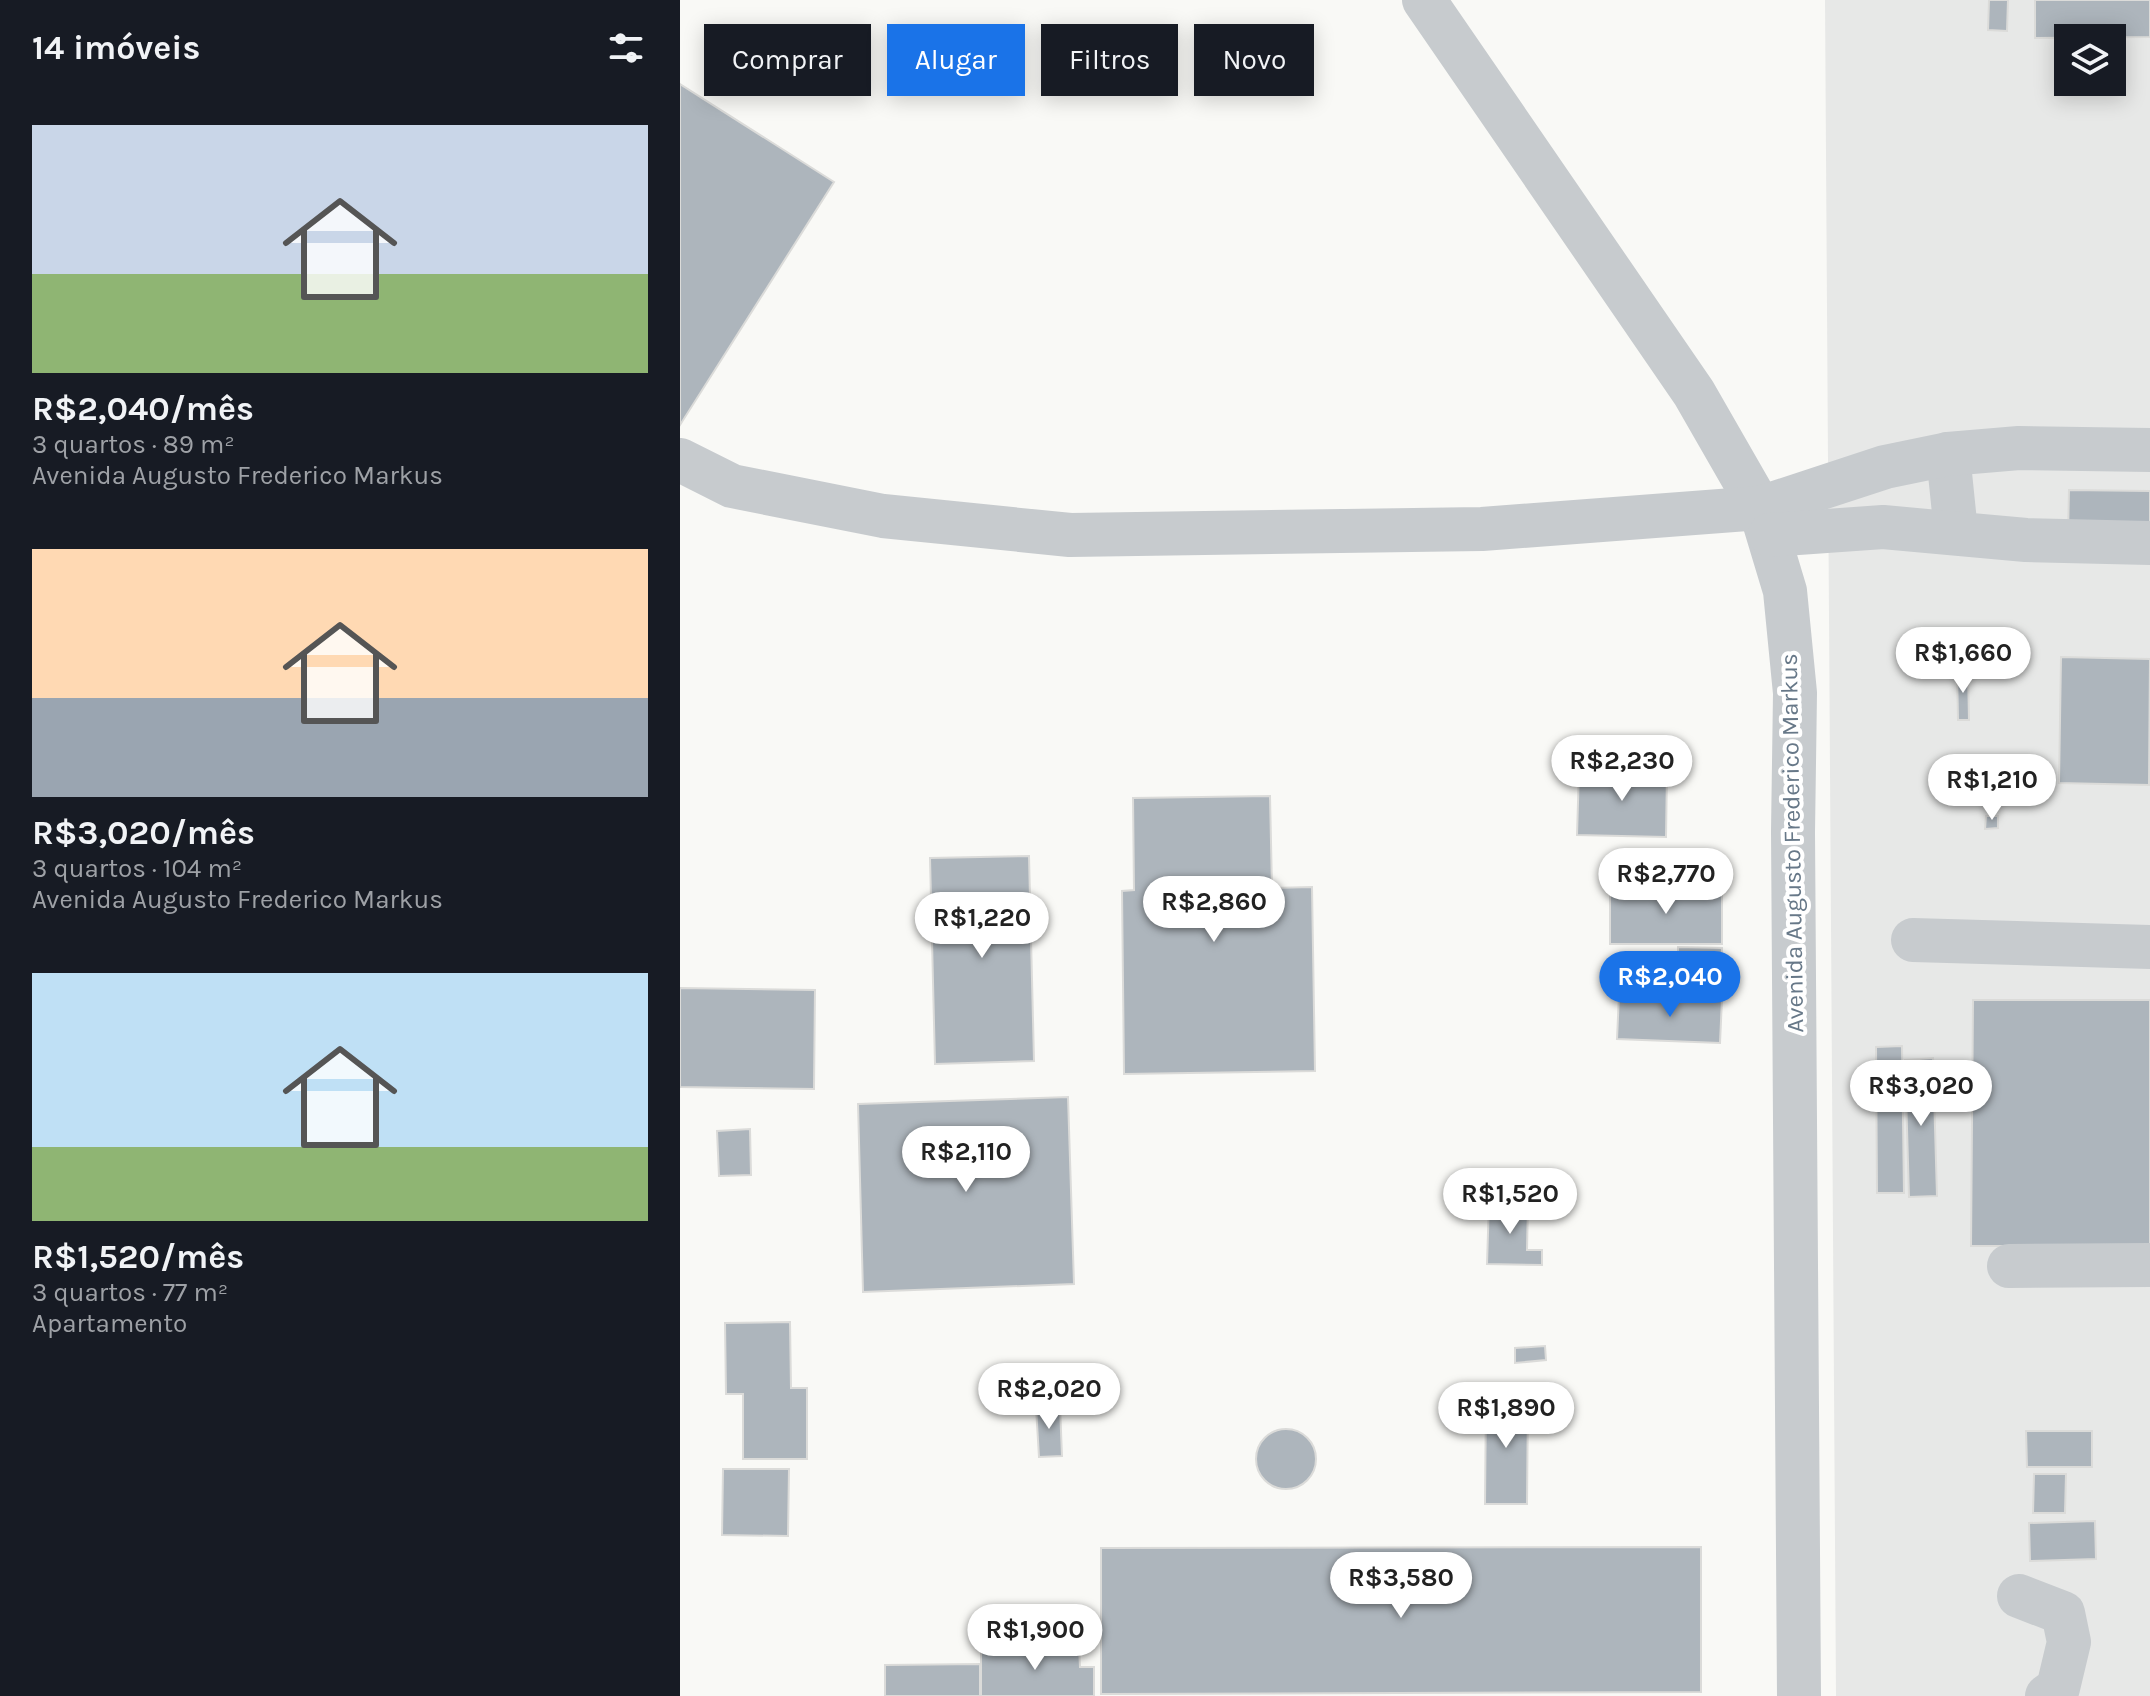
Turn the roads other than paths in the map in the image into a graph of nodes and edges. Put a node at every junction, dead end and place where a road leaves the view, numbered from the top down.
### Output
1 (1424, 0) edge
2 (2150, 450) edge
3 (1948, 454) junction
4 (680, 460) edge
5 (1765, 522) junction
6 (1956, 532) junction
7 (2150, 543) edge
8 (1913, 940) dead end
9 (2150, 947) edge
10 (2150, 1265) edge
11 (2009, 1266) dead end
12 (2019, 1596) dead end
13 (1799, 1696) edge
14 (2047, 1696) edge

1 - 5 street, Avenida Augusto Frederico Markus
2 - 3 street
3 - 5 street
3 - 6 street
4 - 5 street
5 - 6 street
5 - 13 street, Avenida Augusto Frederico Markus
6 - 7 street
8 - 9 street
10 - 11 street
12 - 14 street

